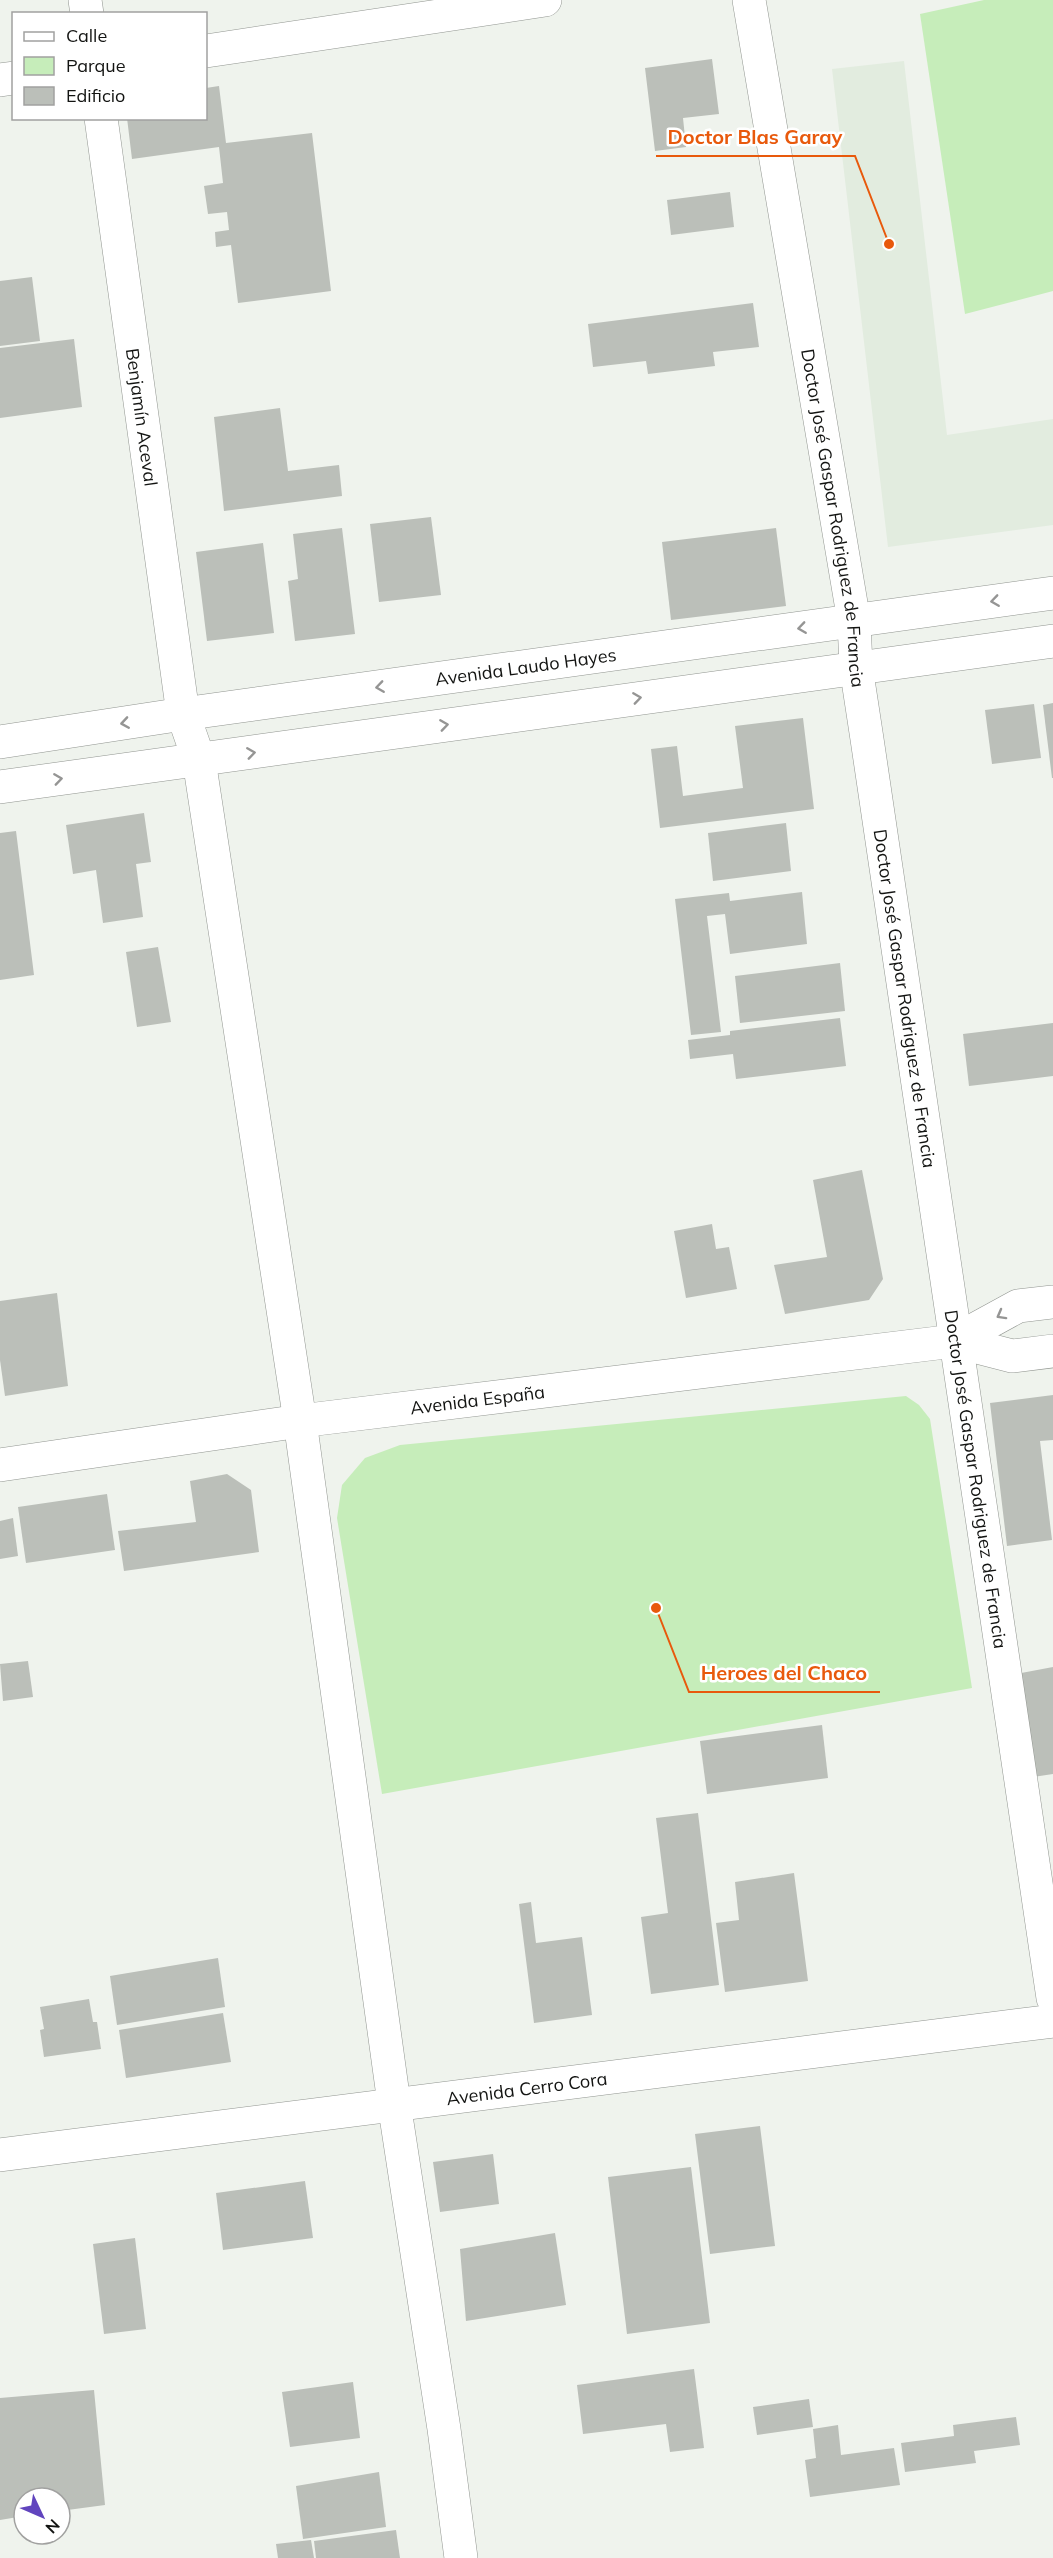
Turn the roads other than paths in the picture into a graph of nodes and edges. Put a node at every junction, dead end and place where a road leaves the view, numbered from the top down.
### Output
1 (545, 0) edge
2 (749, 0) edge
3 (207, 51) edge
4 (101, 120) edge
5 (1053, 593) edge
6 (854, 621) junction
7 (1053, 641) edge
8 (856, 667) junction
9 (183, 714) junction
10 (0, 742) edge
11 (199, 760) junction
12 (0, 787) edge
13 (1053, 1302) edge
14 (954, 1341) junction
15 (1053, 1351) edge
16 (300, 1421) junction
17 (0, 1465) edge
18 (1053, 1998) edge
19 (1053, 2020) edge
20 (394, 2103) junction
21 (0, 2155) edge
22 (461, 2558) edge

1 - 3 street
2 - 6 street, Doctor José Gaspar Rodriguez de Francia
4 - 9 street, Benjamín Aceval
5 -> 6 street, Avenida Laudo Hayes
6 - 8 street, Doctor José Gaspar Rodriguez de Francia
6 -> 9 street, Avenida Laudo Hayes
7 - 8 street
11 -> 8 street
8 - 14 street, Doctor José Gaspar Rodriguez de Francia
9 -> 10 street, Avenida Laudo Hayes
9 - 11 street, Benjamín Aceval
12 -> 11 street
11 - 16 street, Benjamín Aceval
13 -> 14 street, Avenida España
14 - 15 street, Avenida España
14 - 16 street, Avenida España
14 - 18 street, Doctor José Gaspar Rodriguez de Francia
16 - 17 street, Avenida España
16 - 20 street, Benjamín Aceval
19 - 20 street, Avenida Cerro Cora
20 - 21 street, Avenida Cerro Cora
20 - 22 street, Benjamín Aceval

